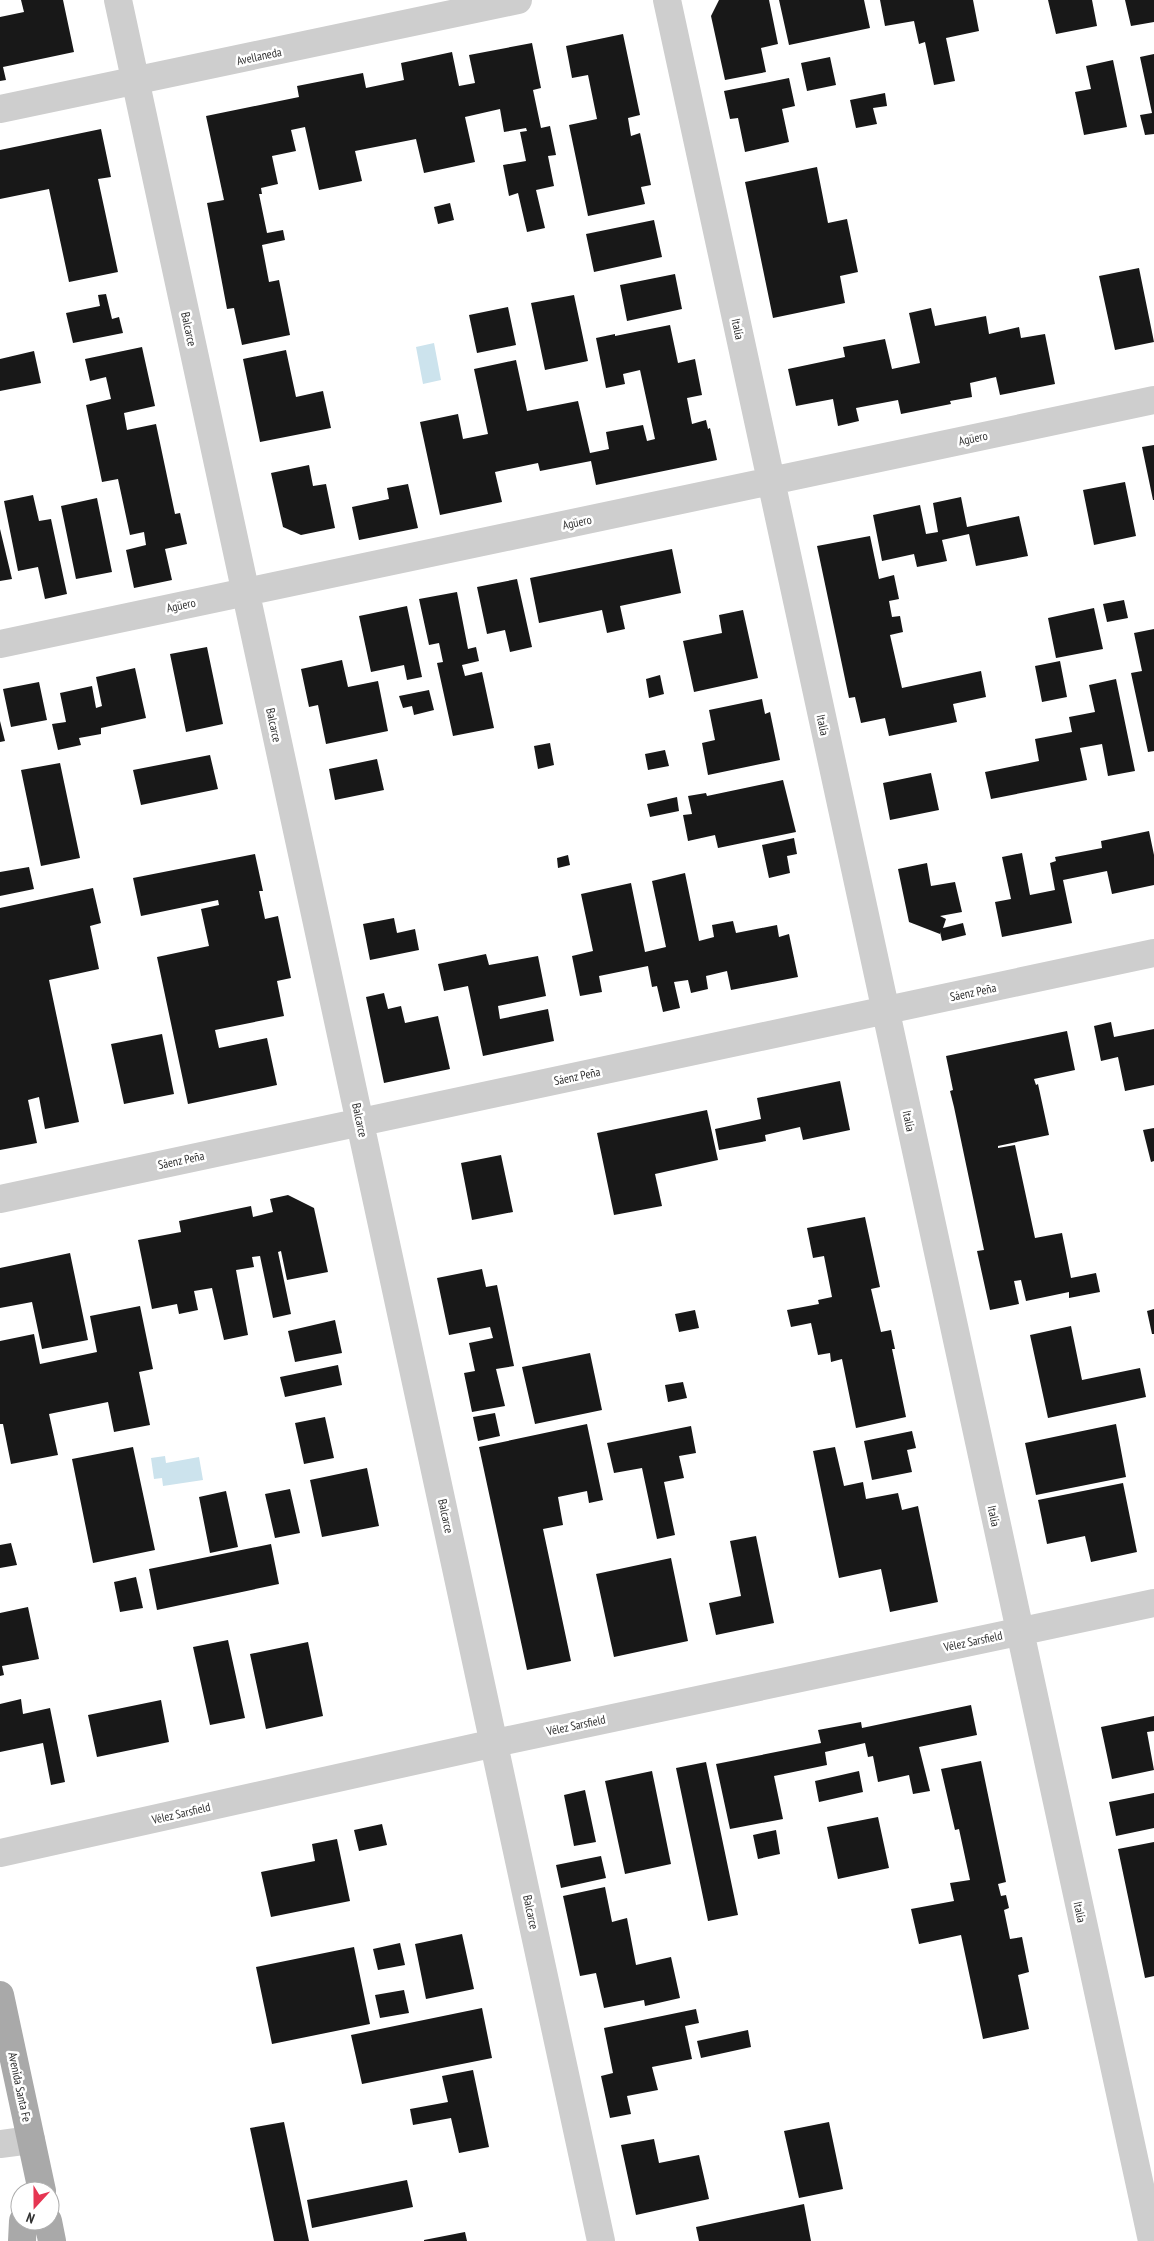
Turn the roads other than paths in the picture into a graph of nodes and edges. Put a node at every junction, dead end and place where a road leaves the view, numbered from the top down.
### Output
1 (118, 0) edge
2 (518, 0) edge
3 (667, 0) edge
4 (136, 82) junction
5 (0, 109) edge
6 (1154, 400) edge
7 (770, 481) junction
8 (246, 592) junction
9 (0, 644) edge
10 (1154, 953) edge
11 (885, 1011) junction
12 (360, 1122) junction
13 (0, 1199) edge
14 (1154, 1603) edge
15 (1019, 1632) junction
16 (495, 1743) junction
17 (0, 1853) edge
18 (0, 1995) edge
19 (0, 2144) edge
20 (32, 2145) junction
21 (28, 2181) edge
22 (40, 2181) edge
23 (601, 2241) edge
24 (1152, 2241) edge

1 - 4 street, Balcarce
2 - 4 street, Avellaneda
3 - 7 street, Italia
4 - 5 street, Avellaneda
4 - 8 street, Balcarce
6 - 7 street, Agüero
7 - 8 street, Agüero
7 - 11 street, Italia
8 - 9 street, Agüero
8 - 12 street, Balcarce
10 - 11 street, Sáenz Peña
11 - 12 street, Sáenz Peña
11 - 15 street, Italia
12 - 13 street, Sáenz Peña
12 - 16 street, Balcarce
14 - 15 street, Vélez Sarsfield
15 - 16 street, Vélez Sarsfield
15 - 24 street, Italia
16 - 17 street, Vélez Sarsfield
16 - 23 street, Balcarce
18 - 20 main road, Avenida Santa Fe
19 - 20 street
20 - 21 main road, Avenida Santa Fe
20 - 22 main road, Avenida Santa Fe

